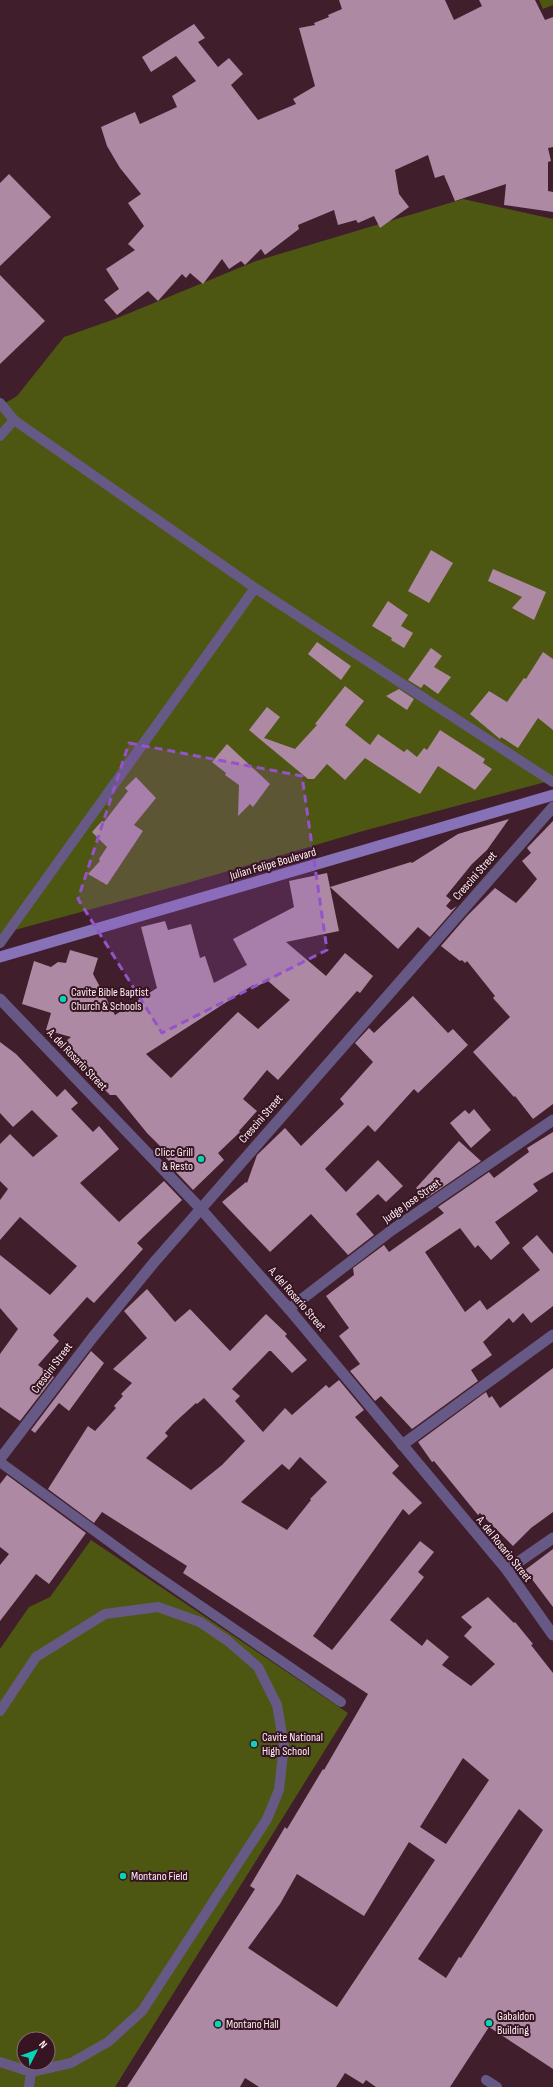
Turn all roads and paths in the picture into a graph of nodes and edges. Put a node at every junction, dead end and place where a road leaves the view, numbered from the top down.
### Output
1 (0, 403) edge
2 (14, 420) junction
3 (0, 436) edge
4 (255, 588) junction
5 (553, 782) edge
6 (553, 795) edge
7 (553, 806) edge
8 (0, 943) edge
9 (0, 957) edge
10 (0, 999) edge
11 (553, 1120) edge
12 (200, 1208) junction
13 (289, 1309) junction
14 (553, 1335) edge
15 (402, 1445) junction
16 (0, 1459) edge
17 (0, 1462) edge
18 (553, 1538) edge
19 (507, 1570) junction
20 (553, 1635) edge
21 (341, 1702) dead end
22 (0, 1711) edge
23 (0, 2062) edge
24 (31, 2072) junction
25 (486, 2080) dead end
26 (29, 2087) edge
27 (497, 2087) edge

1 - 2 lane
2 - 3 lane
2 - 4 lane
4 - 5 lane
4 - 8 lane
6 - 9 main road, Julian Felipe Boulevard
7 - 12 street, Crescini Street
10 - 12 street, A. del Rosario Street
11 - 13 street, Judge Jose Street
12 - 13 street, A. del Rosario Street
12 - 16 street, Crescini Street
13 - 15 street, A. del Rosario Street
14 - 15 street
15 - 19 street, A. del Rosario Street
17 - 21 lane
18 - 19 street
19 - 20 street, A. del Rosario Street
22 - 24 lane
23 - 24 lane
24 - 26 lane
25 - 27 lane

